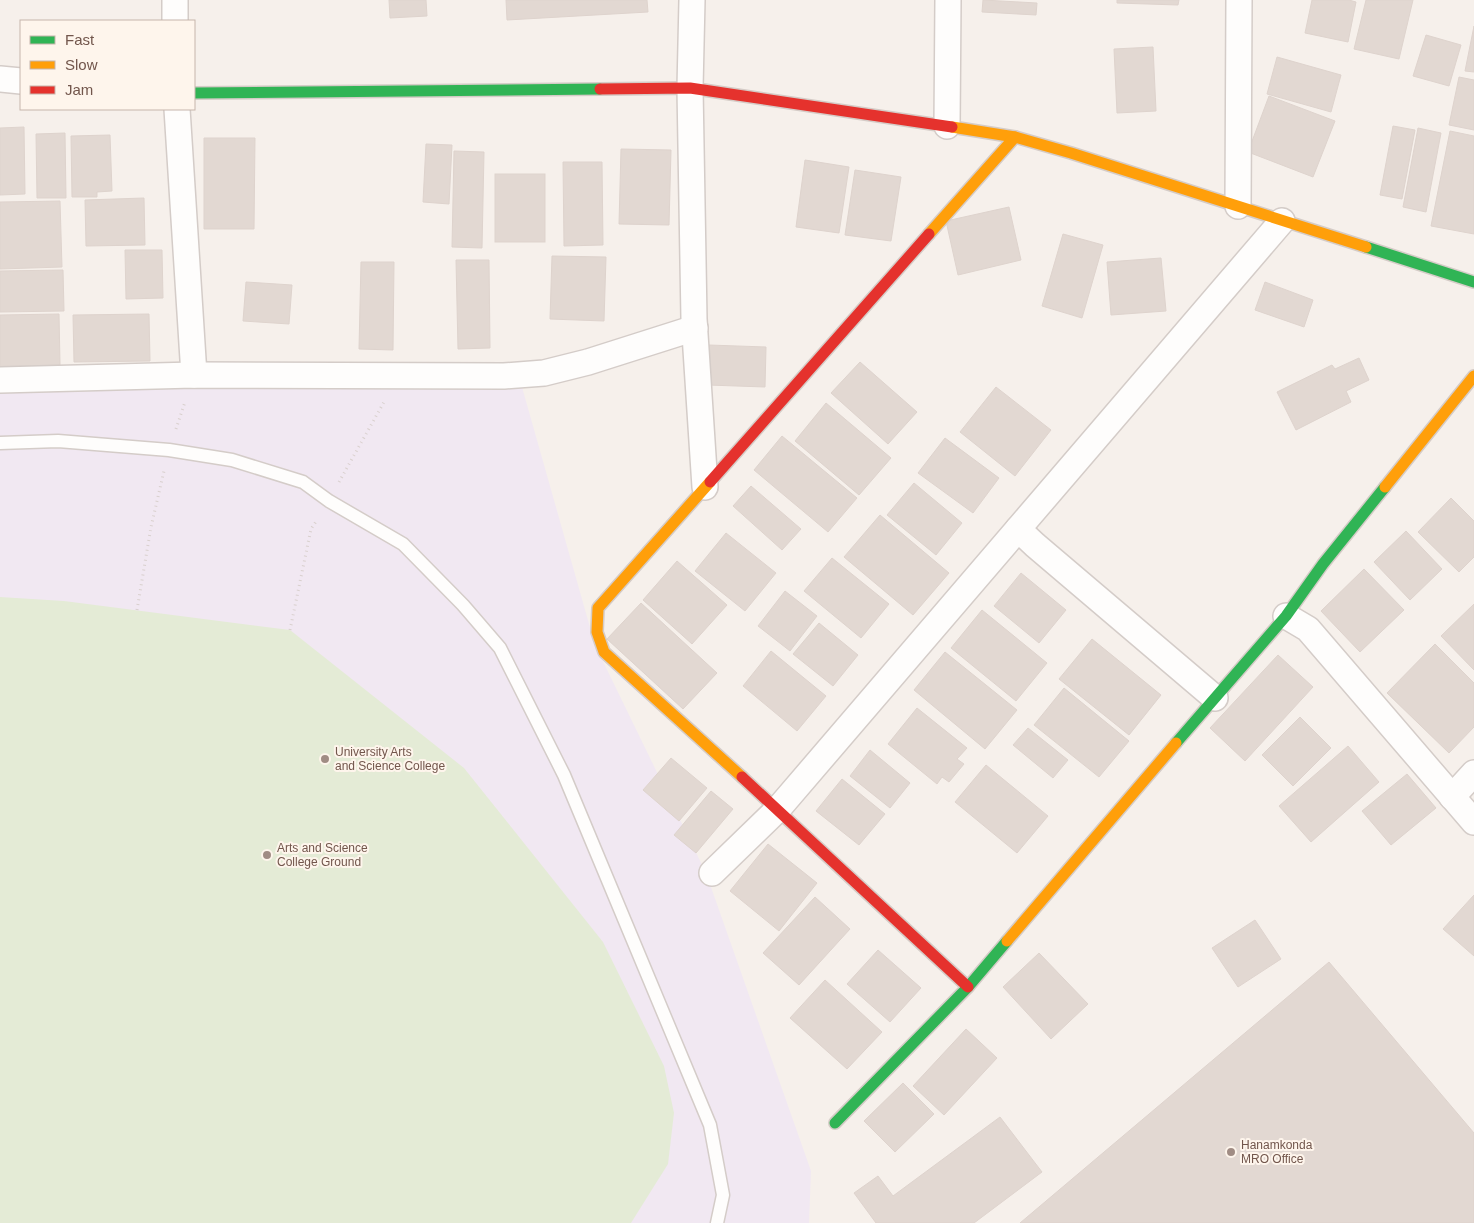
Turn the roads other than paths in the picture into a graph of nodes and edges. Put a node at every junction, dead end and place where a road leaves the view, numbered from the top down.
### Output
1 (175, 0) edge
2 (692, 0) edge
3 (948, 0) edge
4 (1239, 0) edge
5 (175, 20) edge
6 (0, 79) edge
7 (20, 81) edge
8 (690, 88) junction
9 (195, 93) edge
10 (177, 110) edge
11 (947, 126) junction
12 (1015, 137) junction
13 (1238, 206) junction
14 (1282, 221) junction
15 (1474, 282) edge
16 (695, 328) junction
17 (194, 375) junction
18 (1474, 376) edge
19 (0, 380) edge
20 (0, 443) edge
21 (705, 487) junction
22 (1018, 529) junction
23 (1286, 616) junction
24 (1215, 698) junction
25 (1474, 774) edge
26 (1452, 797) junction
27 (778, 809) junction
28 (1474, 822) edge
29 (712, 873) dead end
30 (968, 987) junction
31 (834, 1123) dead end
32 (717, 1223) edge

1 - 5 street
2 - 8 street
3 - 11 street
4 - 13 street
6 - 7 street
8 - 9 street
8 - 11 street
8 - 16 street
10 - 17 street
11 - 12 street
12 - 13 street
12 - 21 street
13 - 14 street
14 - 15 street
14 - 22 street
16 - 17 street
16 - 21 street
17 - 19 street
18 - 23 street
20 - 32 lane
21 - 27 street
22 - 24 street
22 - 27 street
23 - 24 street
23 - 26 street
24 - 30 street
25 - 26 street
26 - 28 street
27 - 29 street
27 - 30 street
30 - 31 street

